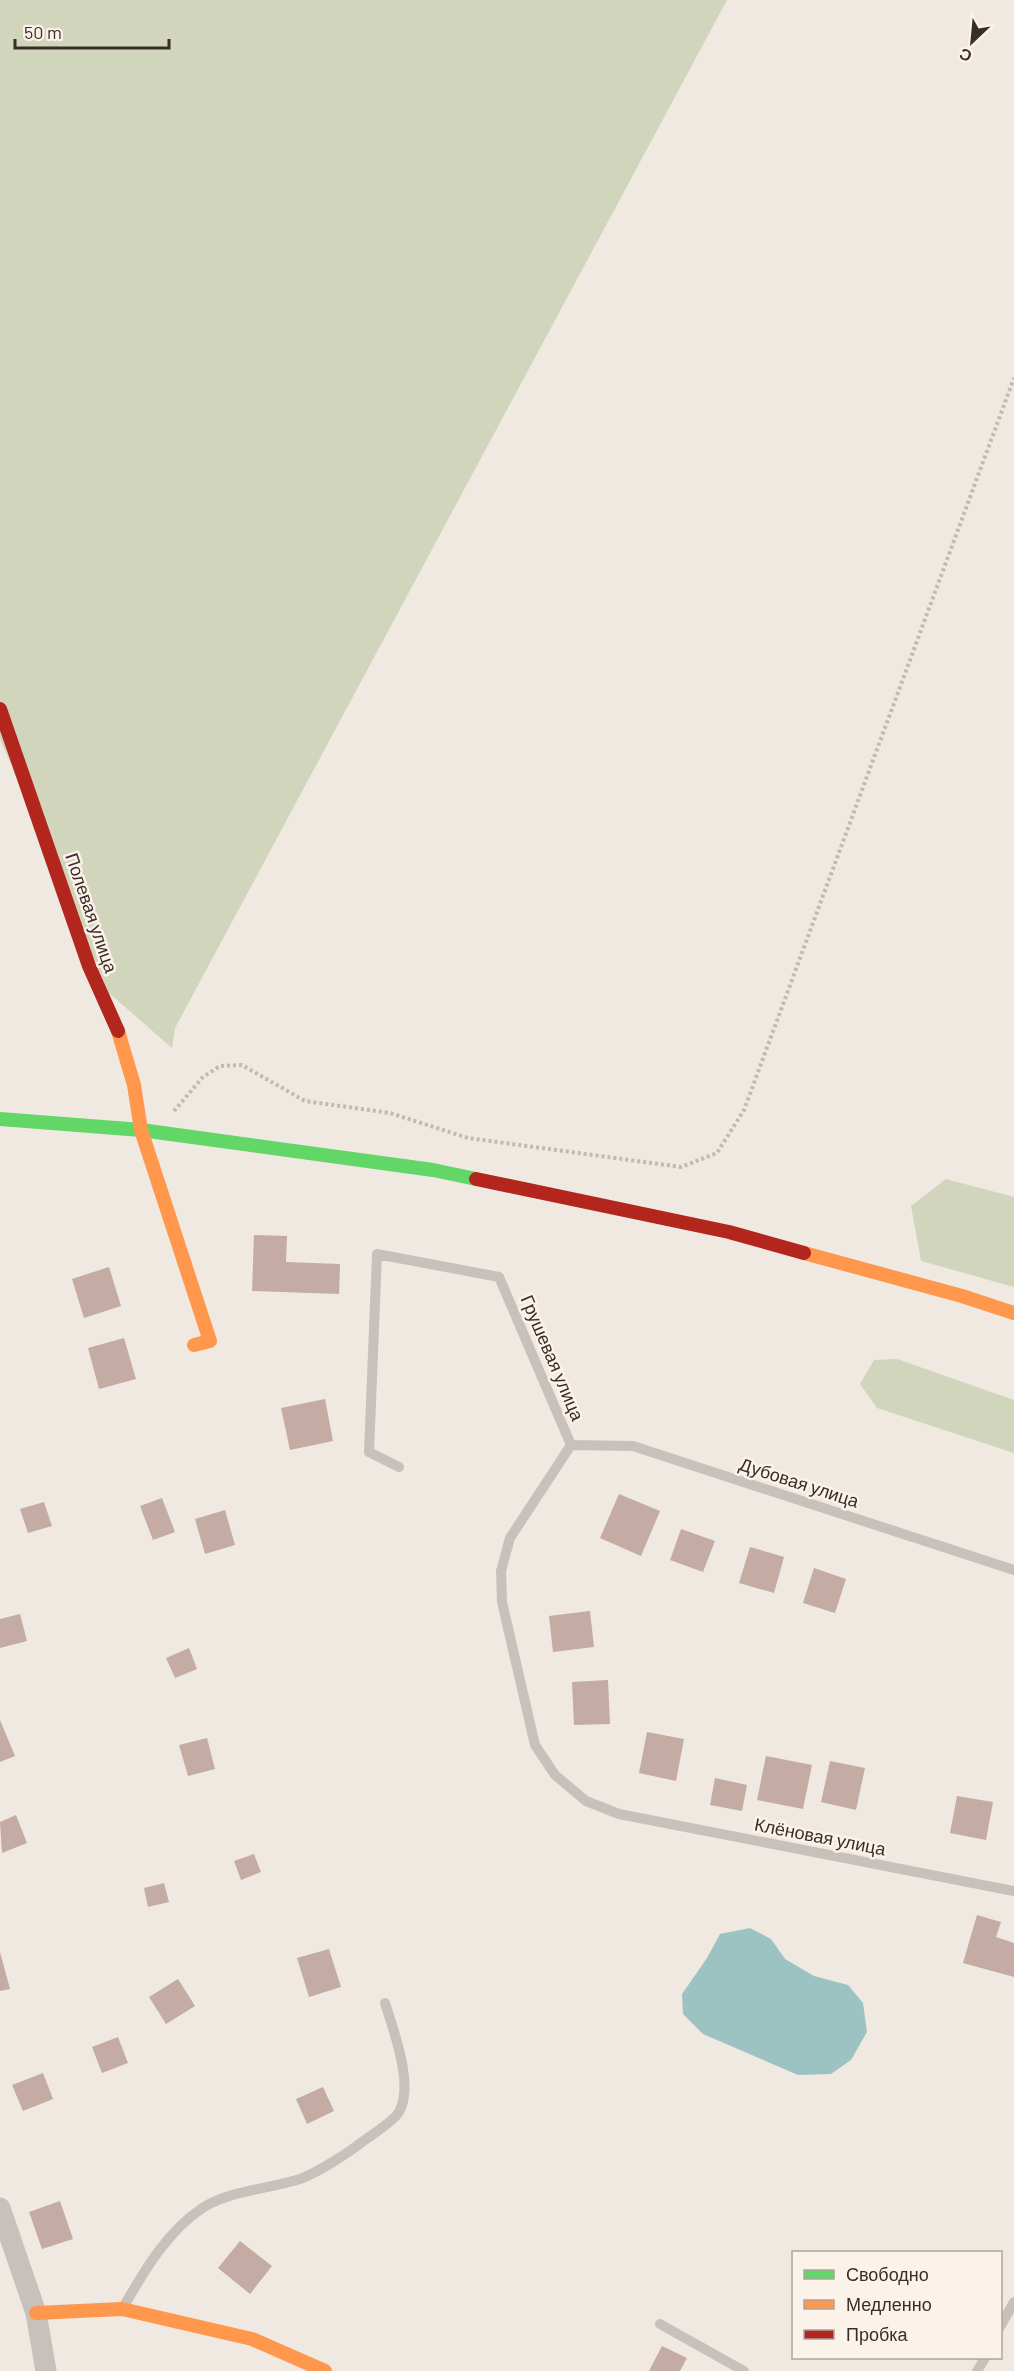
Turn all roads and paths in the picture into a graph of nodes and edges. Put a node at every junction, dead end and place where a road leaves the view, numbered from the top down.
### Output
1 (1014, 378) edge
2 (0, 709) edge
3 (0, 1119) edge
4 (141, 1130) junction
5 (156, 1132) junction
6 (1014, 1313) edge
7 (194, 1345) dead end
8 (571, 1445) junction
9 (399, 1467) dead end
10 (1014, 1570) edge
11 (619, 1814) joint
12 (1014, 1891) edge
13 (385, 2003) dead end
14 (0, 2208) edge
15 (1014, 2302) edge
16 (122, 2309) junction
17 (36, 2313) junction
18 (1002, 2323) edge
19 (660, 2324) dead end
20 (46, 2371) edge
21 (326, 2371) edge
22 (744, 2371) edge

1 - 5 path
2 - 4 street, Полевая улица
3 - 4 street
4 - 5 street
4 - 7 street, Полевая улица
5 - 6 street
8 - 9 lane, Грушевая улица
8 - 10 lane, Дубовая улица
8 - 11 lane, Грушевая улица
11 - 12 lane, Клёновая улица
13 - 16 lane
14 - 17 street
15 - 18 lane
16 - 17 street
16 - 21 street
17 - 20 street
19 - 22 lane

